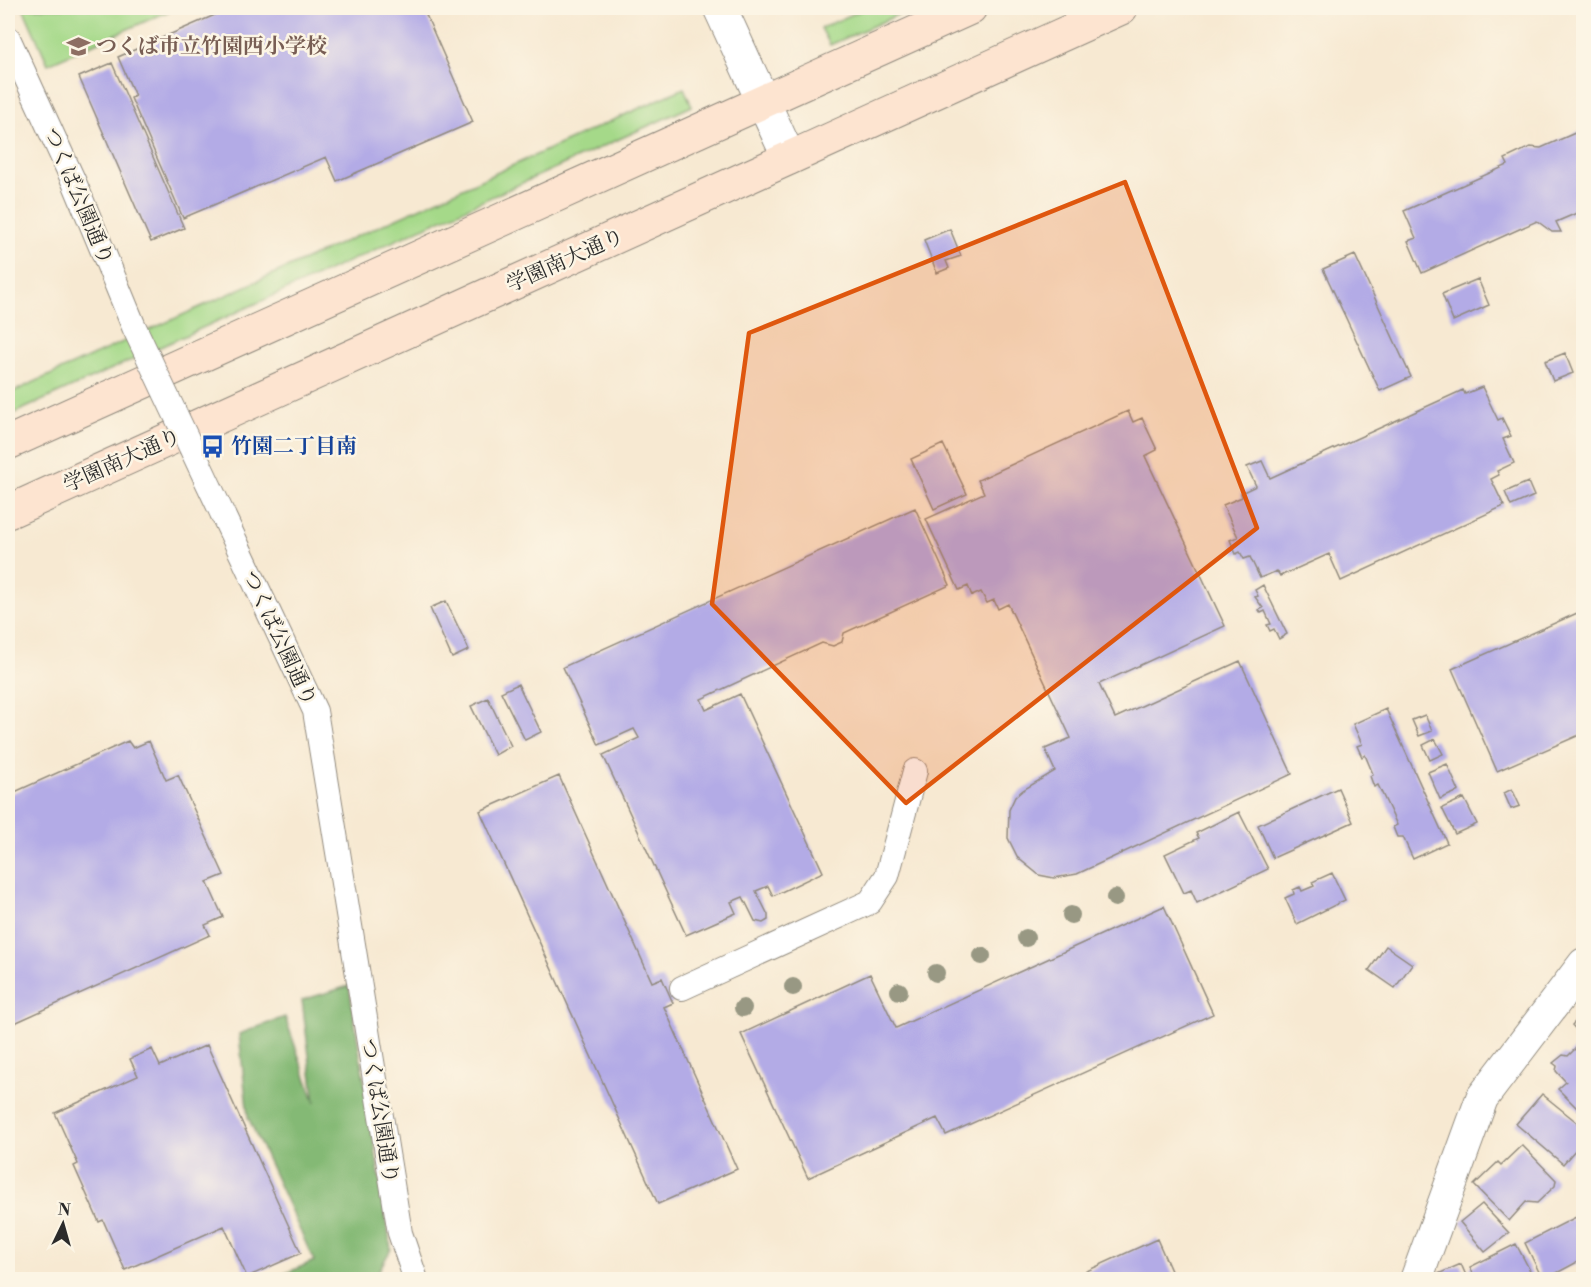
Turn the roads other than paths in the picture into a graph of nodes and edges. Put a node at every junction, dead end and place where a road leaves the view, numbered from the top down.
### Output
1 (720, 8) edge
2 (970, 8) edge
3 (1122, 8) edge
4 (8, 38) edge
5 (764, 100) junction
6 (789, 158) junction
7 (8, 443) edge
8 (8, 512) edge
9 (915, 771) dead end
10 (1584, 964) edge
11 (682, 988) dead end
12 (416, 1280) edge
13 (1416, 1280) edge

1 - 5 street
2 - 5 main road
3 - 6 main road, 学園南大通り
4 - 12 street, つくば公園通り, bridge
5 - 6 street
5 - 7 main road
6 - 8 main road, 学園南大通り
9 - 11 street
10 - 13 street

